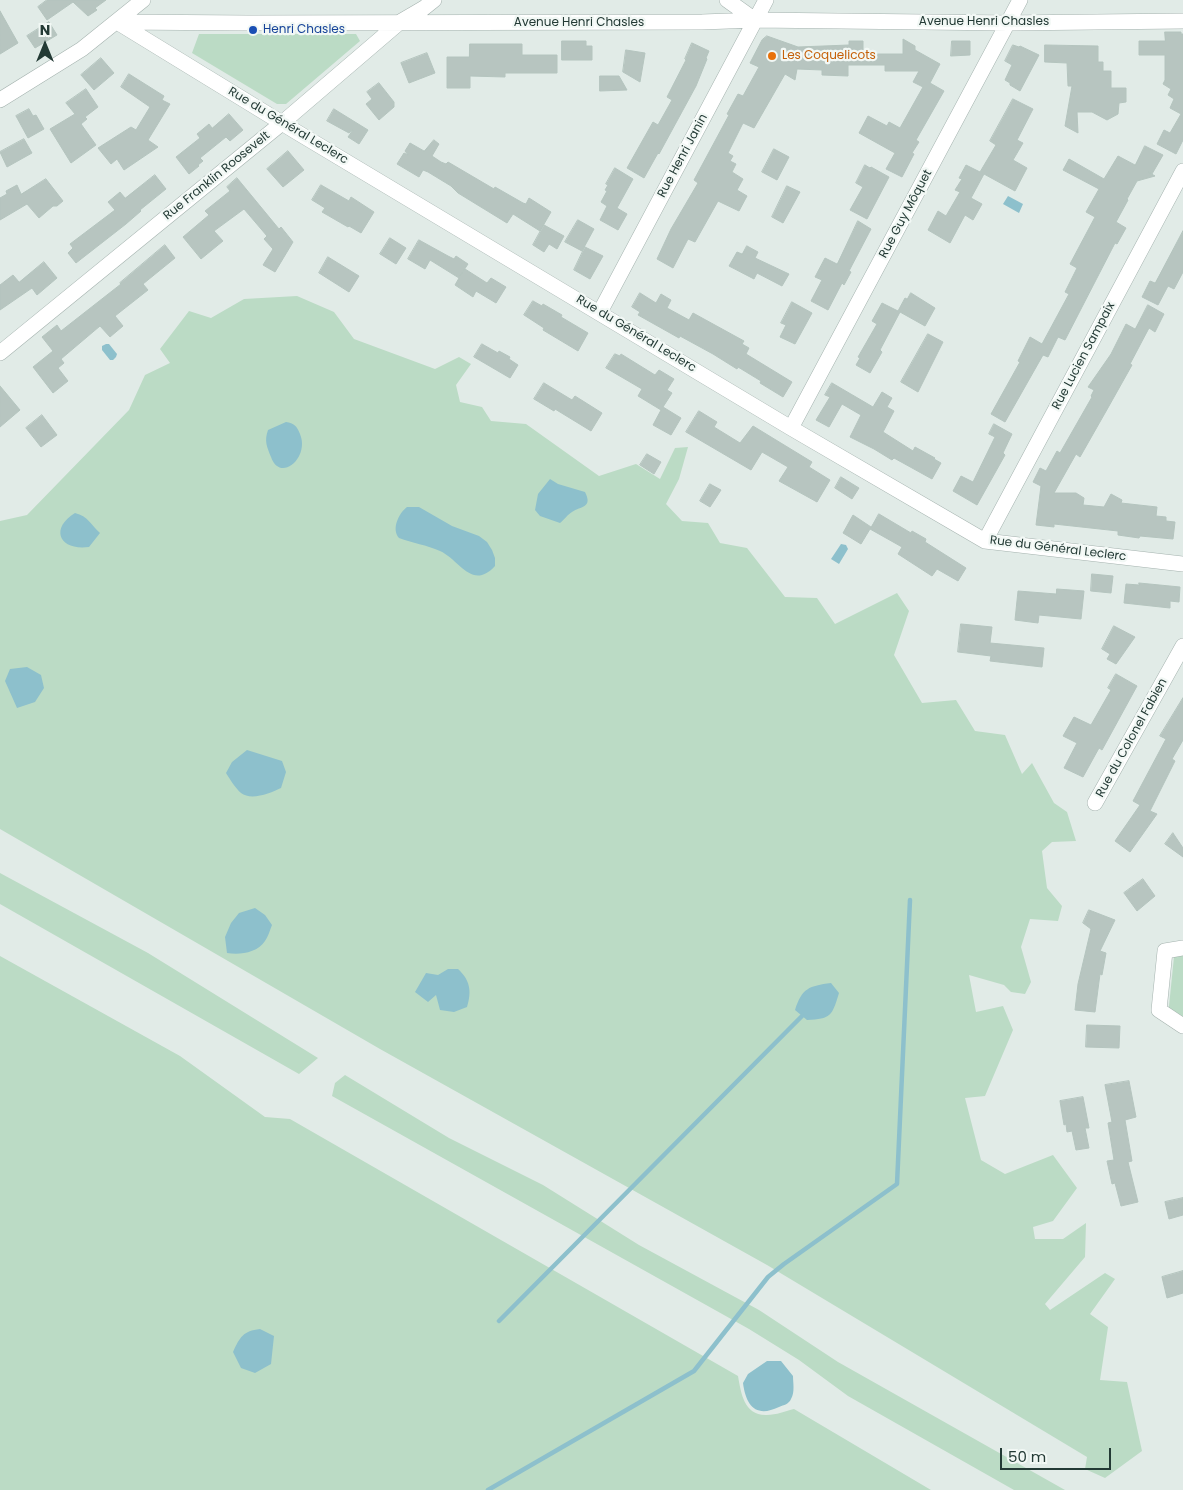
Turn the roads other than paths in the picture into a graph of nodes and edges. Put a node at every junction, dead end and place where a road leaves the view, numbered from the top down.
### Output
1 (143, 0) edge
2 (434, 0) edge
3 (727, 0) edge
4 (766, 0) edge
5 (1020, 0) edge
6 (755, 20) junction
7 (1183, 21) edge
8 (117, 22) junction
9 (400, 22) junction
10 (1008, 23) junction
11 (0, 100) edge
12 (282, 123) junction
13 (1183, 171) edge
14 (600, 312) junction
15 (0, 353) edge
16 (791, 428) junction
17 (986, 541) junction
18 (1183, 564) edge
19 (1183, 646) edge
20 (1095, 803) dead end
21 (1183, 948) edge
22 (1183, 1026) edge

1 - 8 street
2 - 9 street, Rue Franklin Roosevelt
3 - 6 street
4 - 6 street, Rue Henri Janin
5 - 10 street, Rue Guy Môquet
6 - 9 street, Avenue Henri Chasles
6 - 10 street, Avenue Henri Chasles
6 - 14 street, Rue Henri Janin
7 - 10 street, Avenue Henri Chasles
8 - 9 street, Avenue Henri Chasles
8 - 11 street
8 - 12 street, Rue du Général Leclerc
9 - 12 street, Rue Franklin Roosevelt
10 - 16 street, Rue Guy Môquet
12 - 14 street, Rue du Général Leclerc
12 - 15 street, Rue Franklin Roosevelt
13 - 17 street, Rue Lucien Sampaix
14 - 16 street, Rue du Général Leclerc
16 - 17 street, Rue du Général Leclerc
17 - 18 street, Rue du Général Leclerc
19 - 20 street, Rue du Colonel Fabien
21 - 22 street

